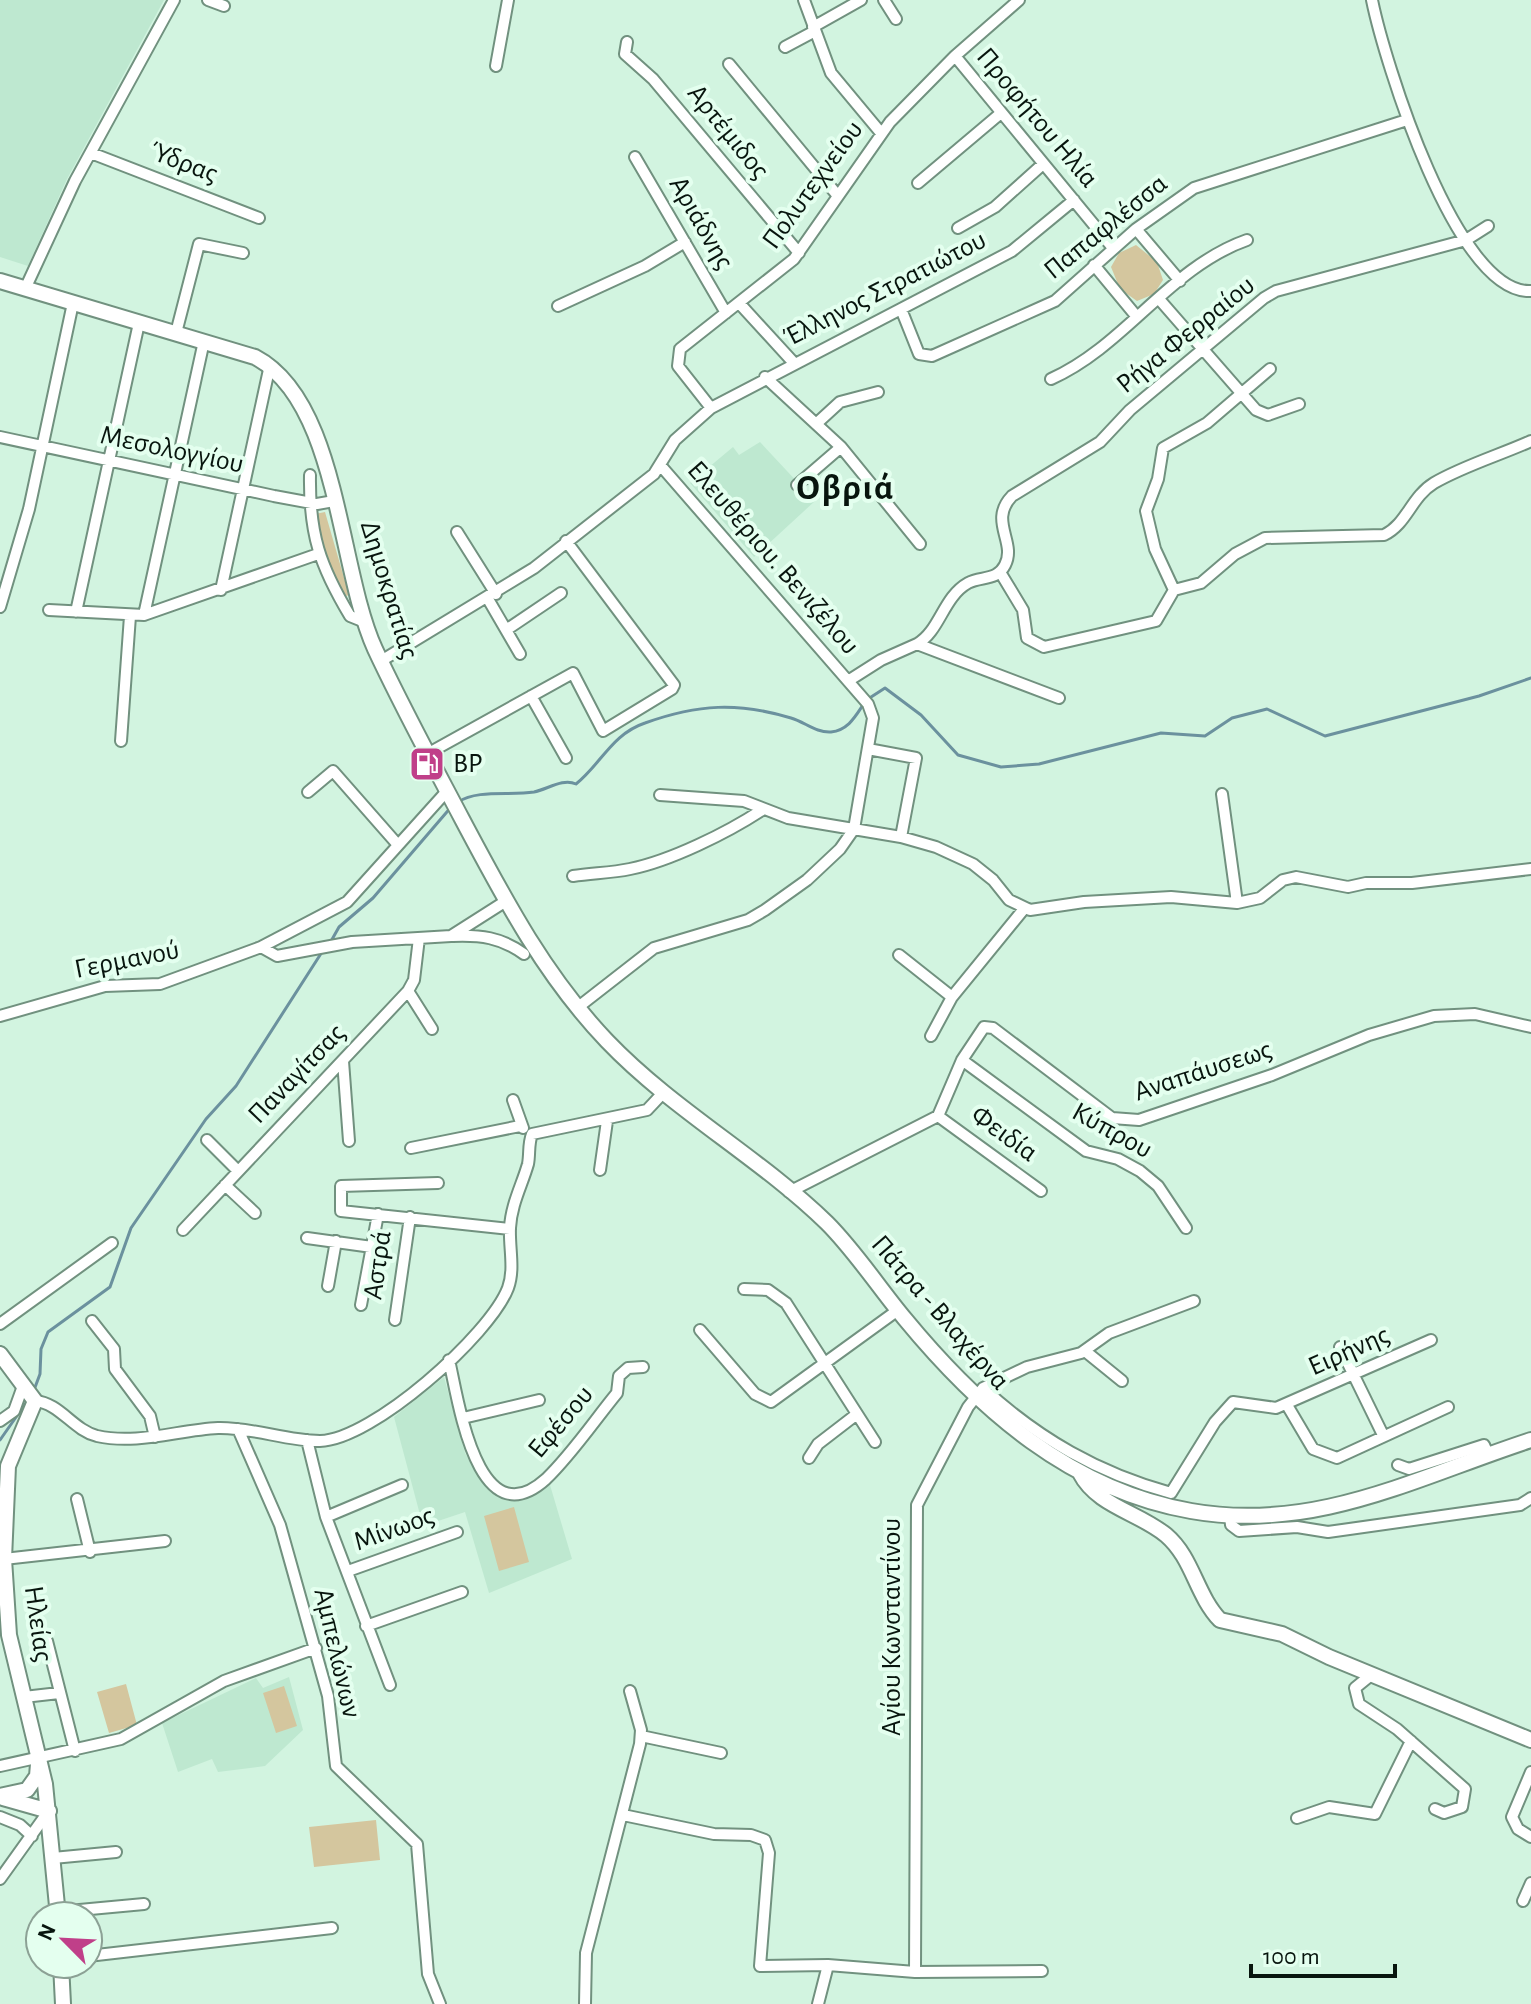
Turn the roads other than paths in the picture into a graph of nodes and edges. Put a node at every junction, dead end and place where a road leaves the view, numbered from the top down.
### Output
1 (174, 0) edge
2 (208, 0) edge
3 (508, 0) edge
4 (804, 0) edge
5 (861, 0) edge
6 (884, 0) edge
7 (1019, 0) edge
8 (1372, 0) edge
9 (224, 6) dead end
10 (896, 19) dead end
11 (814, 29) junction
12 (627, 42) dead end
13 (785, 47) dead end
14 (955, 56) junction
15 (729, 64) dead end
16 (496, 66) dead end
17 (1001, 113) junction
18 (1407, 120) junction
19 (881, 133) junction
20 (91, 153) junction
21 (635, 157) dead end
22 (1043, 164) junction
23 (918, 183) dead end
24 (838, 196) junction
25 (1074, 200) junction
26 (259, 218) dead end
27 (1488, 226) dead end
28 (958, 228) dead end
29 (1136, 229) junction
30 (1247, 240) dead end
31 (1466, 240) junction
32 (685, 242) junction
33 (1113, 248) junction
34 (243, 253) dead end
35 (799, 253) junction
36 (1094, 265) junction
37 (0, 281) edge
38 (1180, 281) junction
39 (25, 289) junction
40 (1531, 291) edge
41 (1159, 299) junction
42 (73, 303) junction
43 (739, 303) junction
44 (558, 306) dead end
45 (901, 309) junction
46 (726, 313) junction
47 (1137, 317) junction
48 (139, 323) junction
49 (176, 333) junction
50 (204, 341) junction
51 (1201, 350) junction
52 (793, 362) junction
53 (270, 365) junction
54 (1270, 369) dead end
55 (765, 377) junction
56 (1051, 379) dead end
57 (878, 392) dead end
58 (1241, 394) junction
59 (1299, 404) dead end
60 (711, 408) junction
61 (816, 424) junction
62 (0, 437) edge
63 (1531, 441) edge
64 (42, 447) junction
65 (841, 447) junction
66 (108, 461) junction
67 (661, 466) junction
68 (174, 475) junction
69 (310, 475) dead end
70 (797, 485) dead end
71 (242, 490) junction
72 (334, 501) junction
73 (309, 503) junction
74 (457, 532) dead end
75 (566, 541) junction
76 (920, 544) dead end
77 (318, 554) junction
78 (1000, 572) junction
79 (221, 590) junction
80 (1174, 590) junction
81 (561, 593) dead end
82 (492, 596) junction
83 (0, 607) edge
84 (49, 610) dead end
85 (76, 612) junction
86 (144, 615) junction
87 (130, 616) junction
88 (365, 622) junction
89 (506, 630) junction
90 (917, 644) junction
91 (520, 654) dead end
92 (381, 661) junction
93 (848, 681) junction
94 (531, 696) junction
95 (1059, 698) dead end
96 (121, 741) dead end
97 (868, 749) junction
98 (427, 754) junction
99 (566, 758) dead end
100 (308, 792) dead end
101 (1222, 794) dead end
102 (660, 795) dead end
103 (452, 800) junction
104 (762, 810) junction
105 (854, 829) junction
106 (901, 837) junction
107 (398, 845) junction
108 (1531, 869) edge
109 (573, 876) dead end
110 (506, 901) junction
111 (1237, 903) junction
112 (1023, 910) junction
113 (451, 936) junction
114 (419, 938) junction
115 (261, 947) junction
116 (524, 954) dead end
117 (899, 955) dead end
118 (408, 991) junction
119 (952, 997) junction
120 (577, 1008) junction
121 (0, 1016) edge
122 (1531, 1027) edge
123 (432, 1029) dead end
124 (931, 1036) dead end
125 (962, 1060) junction
126 (343, 1061) junction
127 (663, 1093) junction
128 (513, 1100) dead end
129 (938, 1116) junction
130 (607, 1121) junction
131 (520, 1126) junction
132 (532, 1134) junction
133 (207, 1140) dead end
134 (349, 1141) dead end
135 (411, 1148) dead end
136 (600, 1170) dead end
137 (238, 1171) junction
138 (438, 1183) dead end
139 (225, 1185) junction
140 (1041, 1191) dead end
141 (789, 1192) junction
142 (255, 1213) dead end
143 (378, 1214) junction
144 (410, 1217) junction
145 (1186, 1228) dead end
146 (510, 1229) junction
147 (183, 1230) dead end
148 (307, 1238) dead end
149 (336, 1241) junction
150 (112, 1243) dead end
151 (372, 1247) junction
152 (328, 1286) dead end
153 (744, 1289) dead end
154 (1194, 1301) dead end
155 (361, 1305) dead end
156 (898, 1310) junction
157 (395, 1320) dead end
158 (92, 1321) dead end
159 (0, 1324) edge
160 (700, 1330) dead end
161 (1431, 1340) dead end
162 (1340, 1347) dead end
163 (1085, 1351) junction
164 (449, 1360) junction
165 (2, 1361) edge
166 (825, 1363) junction
167 (643, 1367) dead end
168 (1354, 1376) junction
169 (1122, 1381) dead end
170 (979, 1393) junction
171 (29, 1395) junction
172 (539, 1400) dead end
173 (1287, 1405) junction
174 (1448, 1407) dead end
175 (857, 1414) junction
176 (463, 1418) junction
177 (0, 1421) edge
178 (238, 1429) junction
179 (1383, 1435) junction
180 (155, 1437) junction
181 (307, 1440) junction
182 (1531, 1440) edge
183 (875, 1442) dead end
184 (1489, 1456) junction
185 (809, 1458) dead end
186 (4, 1463) edge
187 (1398, 1465) dead end
188 (1080, 1473) junction
189 (402, 1485) dead end
190 (1531, 1498) edge
191 (77, 1499) dead end
192 (1230, 1516) junction
193 (326, 1517) junction
194 (457, 1532) dead end
195 (165, 1541) dead end
196 (90, 1552) junction
197 (4, 1559) junction
198 (348, 1571) junction
199 (462, 1592) dead end
200 (366, 1626) junction
201 (47, 1641) dead end
202 (316, 1648) junction
203 (1371, 1675) junction
204 (390, 1685) dead end
205 (630, 1691) dead end
206 (59, 1693) junction
207 (24, 1697) junction
208 (641, 1736) junction
209 (1531, 1740) edge
210 (1411, 1741) junction
211 (75, 1751) junction
212 (721, 1753) dead end
213 (38, 1759) junction
214 (0, 1766) edge
215 (1531, 1772) edge
216 (0, 1797) edge
217 (1435, 1809) dead end
218 (49, 1811) junction
219 (623, 1815) junction
220 (0, 1817) edge
221 (1297, 1818) dead end
222 (32, 1836) junction
223 (1531, 1837) edge
224 (116, 1852) dead end
225 (53, 1858) junction
226 (0, 1879) edge
227 (1531, 1883) edge
228 (57, 1900) edge
229 (1523, 1901) dead end
230 (144, 1904) dead end
231 (104, 1909) edge
232 (332, 1928) dead end
233 (104, 1954) edge
234 (828, 1965) junction
235 (1042, 1971) dead end
236 (915, 1972) junction
237 (62, 1980) edge
238 (63, 2004) edge
239 (440, 2004) edge
240 (585, 2004) edge
241 (818, 2004) edge

1 - 20 street
2 - 9 street
3 - 16 street
4 - 11 street
5 - 11 street
6 - 10 street
7 - 14 street, Πολυτεχνείου
8 - 18 street
11 - 13 street
11 - 19 street
12 - 35 street, Αρτέμιδος
14 - 17 street, Προφήτου Ηλία
14 - 19 street, Πολυτεχνείου
15 - 24 street
17 - 22 street, Προφήτου Ηλία
17 - 23 street
18 - 29 street, Παπαφλέσσα
18 - 31 street
19 - 24 street, Πολυτεχνείου
20 - 26 street, Ύδρας
20 - 39 street
21 - 32 street, Αριάδνης
22 - 25 street, Προφήτου Ηλία
22 - 28 street
24 - 35 street, Πολυτεχνείου
25 - 33 street, Προφήτου Ηλία
25 - 45 street, Έλληνος Στρατιώτου
27 - 31 street, Ρήγα Φερραίου
29 - 33 street, Παπαφλέσσα
29 - 38 street
30 - 38 street
31 - 40 street
31 - 51 street, Ρήγα Φερραίου
32 - 44 street
32 - 46 street, Αριάδνης
33 - 36 street, Παπαφλέσσα
34 - 49 street
35 - 43 street, Πολυτεχνείου
36 - 45 street, Παπαφλέσσα
36 - 47 street
37 - 39 main road, Δημοκρατίας
38 - 41 street
39 - 42 main road, Δημοκρατίας
41 - 47 street
41 - 51 street
42 - 48 main road, Δημοκρατίας
42 - 64 street
43 - 46 street, Πολυτεχνείου
43 - 52 street
45 - 52 street, Έλληνος Στρατιώτου
46 - 60 street, Πολυτεχνείου
47 - 56 street
48 - 49 main road, Δημοκρατίας
48 - 66 street
49 - 50 main road, Δημοκρατίας
50 - 53 main road, Δημοκρατίας
50 - 68 street
51 - 58 street
51 - 78 street, Ρήγα Φερραίου
52 - 55 street, Έλληνος Στρατιώτου
53 - 71 street
53 - 72 main road, Δημοκρατίας
54 - 58 street
55 - 60 street, Έλληνος Στρατιώτου
55 - 61 street
57 - 61 street
58 - 59 street
58 - 80 street
60 - 67 street
61 - 65 street
62 - 64 street, Μεσολογγίου
63 - 80 street
64 - 66 street, Μεσολογγίου
64 - 83 street
65 - 70 street
65 - 76 street
66 - 68 street, Μεσολογγίου
66 - 85 street
67 - 75 street
67 - 93 street, Ελευθέριου. Βενιζέλου
68 - 71 street, Μεσολογγίου
68 - 86 street
69 - 73 street
71 - 73 street, Μεσολογγίου
71 - 79 street
72 - 73 street, Μεσολογγίου
72 - 88 main road, Δημοκρατίας
73 - 77 street
74 - 82 street
75 - 82 street
75 - 94 street
77 - 79 street
77 - 88 street
78 - 80 street
78 - 90 street
79 - 86 street
81 - 89 street
82 - 89 street
82 - 92 street
84 - 85 street
85 - 87 street
86 - 87 street
87 - 96 street
88 - 92 main road, Δημοκρατίας
89 - 91 street
90 - 93 street
90 - 95 street
92 - 98 main road, Δημοκρατίας
93 - 97 street, Ελευθέριου. Βενιζέλου
94 - 98 street
94 - 99 street
97 - 105 street
97 - 106 street
98 - 103 main road, Δημοκρατίας
100 - 107 street
101 - 111 street
102 - 104 street
103 - 107 street, Γερμανού
103 - 110 main road, Δημοκρατίας
104 - 105 street
104 - 109 street
105 - 106 street
105 - 120 street
106 - 112 street
107 - 115 street, Γερμανού
108 - 111 street
110 - 113 street
110 - 120 main road, Δημοκρατίας
111 - 112 street
112 - 119 street
113 - 114 street, Γερμανού
113 - 116 street, Γερμανού
114 - 115 street, Γερμανού
114 - 118 street, Παναγίτσας
115 - 121 street, Γερμανού
117 - 119 street
118 - 123 street
118 - 126 street, Παναγίτσας
119 - 124 street
120 - 127 main road, Δημοκρατίας
122 - 125 street, Αναπάυσεως
125 - 129 street, Αναπάυσεως
125 - 145 street, Κύπρου
126 - 134 street
126 - 137 street, Παναγίτσας
127 - 130 street
127 - 141 main road, Πάτρα - Βλαχέρνα
128 - 131 street
129 - 140 street, Φειδία
129 - 141 street
130 - 132 street
130 - 136 street
131 - 132 street
131 - 135 street
132 - 146 street
133 - 137 street
137 - 139 street, Παναγίτσας
138 - 143 street
139 - 142 street
139 - 147 street, Παναγίτσας
141 - 156 main road, Πάτρα - Βλαχέρνα
143 - 144 street
143 - 151 street
144 - 146 street
144 - 157 street, Αστρά
146 - 164 street
148 - 149 street
149 - 151 street
149 - 152 street
150 - 159 street
151 - 155 street
153 - 166 street
154 - 163 street
156 - 166 street
156 - 170 main road, Πάτρα - Βλαχέρνα
158 - 180 street
160 - 166 street
161 - 168 street, Ειρήνης
162 - 168 street
163 - 169 street
163 - 170 street
164 - 176 street, Εφέσου
164 - 181 street
165 - 171 main road
166 - 175 street
167 - 176 street, Εφέσου
168 - 173 street, Ειρήνης
168 - 179 street
170 - 173 street
170 - 188 main road, Πάτρα - Βλαχέρνα
170 - 236 street, Αγίου Κωνσταντίνου
171 - 177 street
171 - 180 street
171 - 186 main road, Ηλείας
172 - 176 street
173 - 179 street
174 - 179 street
175 - 183 street
175 - 185 street
178 - 180 street
178 - 181 street
178 - 202 street, Αμπελώνων
181 - 193 street
182 - 184 main road, Πάτρα - Βλαχέρνα
184 - 187 street
184 - 192 main road, Πάτρα - Βλαχέρνα
186 - 197 main road, Ηλείας
188 - 192 main road, Πάτρα - Βλαχέρνα
188 - 203 main road
189 - 193 street
190 - 192 street
191 - 196 street
193 - 198 street
194 - 198 street, Μίνωος
195 - 196 street
196 - 197 street
197 - 207 main road, Ηλείας
198 - 200 street
199 - 200 street
200 - 204 street
201 - 206 street
202 - 211 street
202 - 239 street, Αμπελώνων
203 - 209 main road
203 - 210 street
205 - 208 street
206 - 207 street
206 - 211 street
207 - 213 main road, Ηλείας
208 - 212 street
208 - 219 street
210 - 217 street
210 - 221 street
211 - 213 street
213 - 214 street
213 - 216 main road
213 - 218 main road, Ηλείας
215 - 223 street
216 - 218 main road
218 - 222 street
218 - 225 main road, Ηλείας
219 - 234 street
219 - 240 street
220 - 222 street
222 - 226 street
224 - 225 street
225 - 228 main road, Ηλείας
227 - 229 street
230 - 231 street
232 - 233 street
234 - 236 street
234 - 241 street
235 - 236 street
237 - 238 main road

